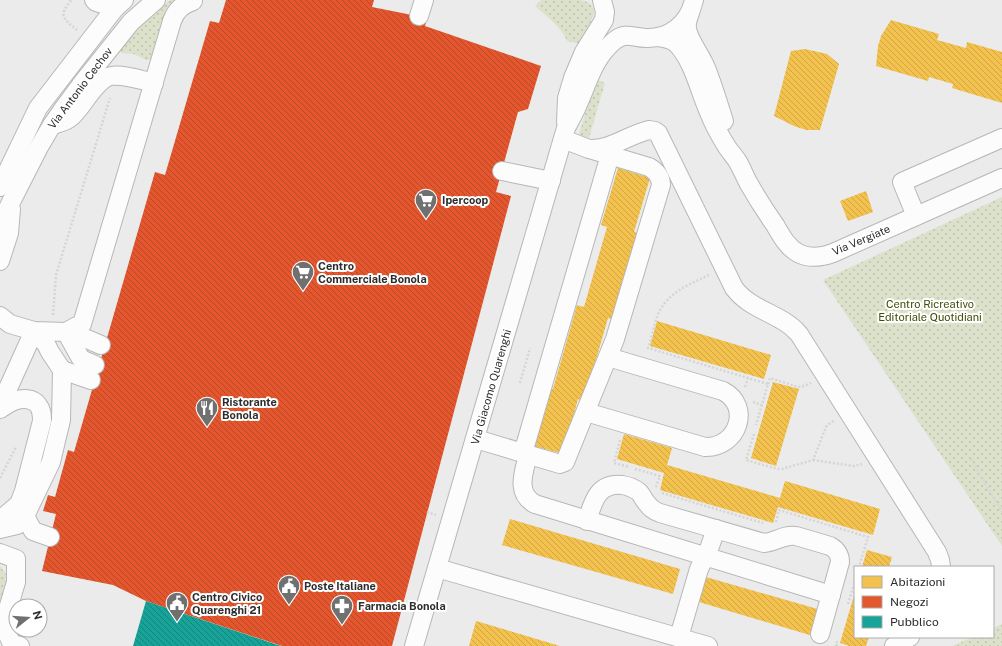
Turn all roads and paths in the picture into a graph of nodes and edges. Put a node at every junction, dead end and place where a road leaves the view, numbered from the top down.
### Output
1 (71, 0) edge
2 (94, 0) edge
3 (156, 0) edge
4 (193, 1) dead end
5 (602, 2) edge
6 (116, 3) edge
7 (692, 7) edge
8 (132, 22) junction
9 (70, 24) dead end
10 (635, 37) junction
11 (658, 37) junction
12 (154, 83) junction
13 (111, 96) dead end
14 (52, 125) junction
15 (565, 133) junction
16 (1002, 138) edge
17 (589, 149) junction
18 (610, 155) junction
19 (737, 162) junction
20 (502, 171) dead end
21 (1002, 178) edge
22 (551, 181) junction
23 (6, 193) edge
24 (916, 216) junction
25 (0, 225) edge
26 (0, 261) edge
27 (0, 316) edge
28 (53, 316) dead end
29 (34, 332) junction
30 (66, 332) junction
31 (101, 345) dead end
32 (530, 348) dead end
33 (608, 357) junction
34 (62, 370) junction
35 (825, 374) junction
36 (520, 383) dead end
37 (768, 384) dead end
38 (0, 408) edge
39 (586, 412) junction
40 (625, 424) junction
41 (476, 439) junction
42 (526, 454) junction
43 (876, 455) junction
44 (970, 459) dead end
45 (813, 460) dead end
46 (427, 512) dead end
47 (1002, 512) edge
48 (436, 515) dead end
49 (25, 516) junction
50 (0, 520) edge
51 (587, 521) junction
52 (769, 525) dead end
53 (774, 526) dead end
54 (0, 529) edge
55 (716, 529) junction
56 (50, 537) dead end
57 (0, 553) edge
58 (705, 557) junction
59 (859, 566) edge
60 (941, 566) edge
61 (438, 568) junction
62 (831, 595) junction
63 (820, 634) dead end
64 (679, 638) junction
65 (908, 638) edge
66 (20, 646) edge
67 (414, 646) edge
68 (708, 646) edge
69 (894, 646) edge

1 - 9 path
2 - 6 street
3 - 8 street, Via Antonio Cechov
4 - 12 street
5 - 10 street, Via Giacomo Quarenghi
5 - 15 street, Via Giacomo Quarenghi
6 - 8 street
6 - 23 street, Via Antonio Cechov
7 - 11 street, Via Giacomo Quarenghi
7 - 19 street, Via Vergiate
8 - 14 street, Via Antonio Cechov
10 - 11 street, Via Giacomo Quarenghi
10 - 15 street, Via Giacomo Quarenghi
11 - 19 street, Via Vergiate
12 - 14 street
12 - 30 street
13 - 28 path
14 - 23 street, Via Antonio Cechov
15 - 17 street
15 - 22 street, Via Giacomo Quarenghi
16 - 24 street
17 - 18 street
17 - 35 street
18 - 33 street
18 - 42 street
19 - 24 street, Via Vergiate
20 - 22 street
21 - 24 street, Via Vergiate
22 - 41 street, Via Giacomo Quarenghi
23 - 25 street, Via Antonio Cechov
23 - 26 street, Via Antonio Cechov
27 - 29 street
29 - 30 street
29 - 34 street
29 - 38 street
30 - 31 street
30 - 34 street
32 - 36 path
33 - 39 street
33 - 40 street
34 - 49 street
35 - 37 path
35 - 43 street
38 - 50 street
39 - 40 street
39 - 42 street
40 - 52 path
41 - 42 street
41 - 61 street, Via Giacomo Quarenghi
42 - 51 street
43 - 45 path
43 - 60 street
44 - 47 path
46 - 48 path
49 - 54 street
49 - 56 street
51 - 55 street
51 - 58 street
53 - 59 path
55 - 58 street
55 - 62 street
57 - 66 street
58 - 62 street
58 - 64 street
61 - 64 street
61 - 67 street, Via Giacomo Quarenghi
62 - 63 street
64 - 68 street
65 - 69 street

